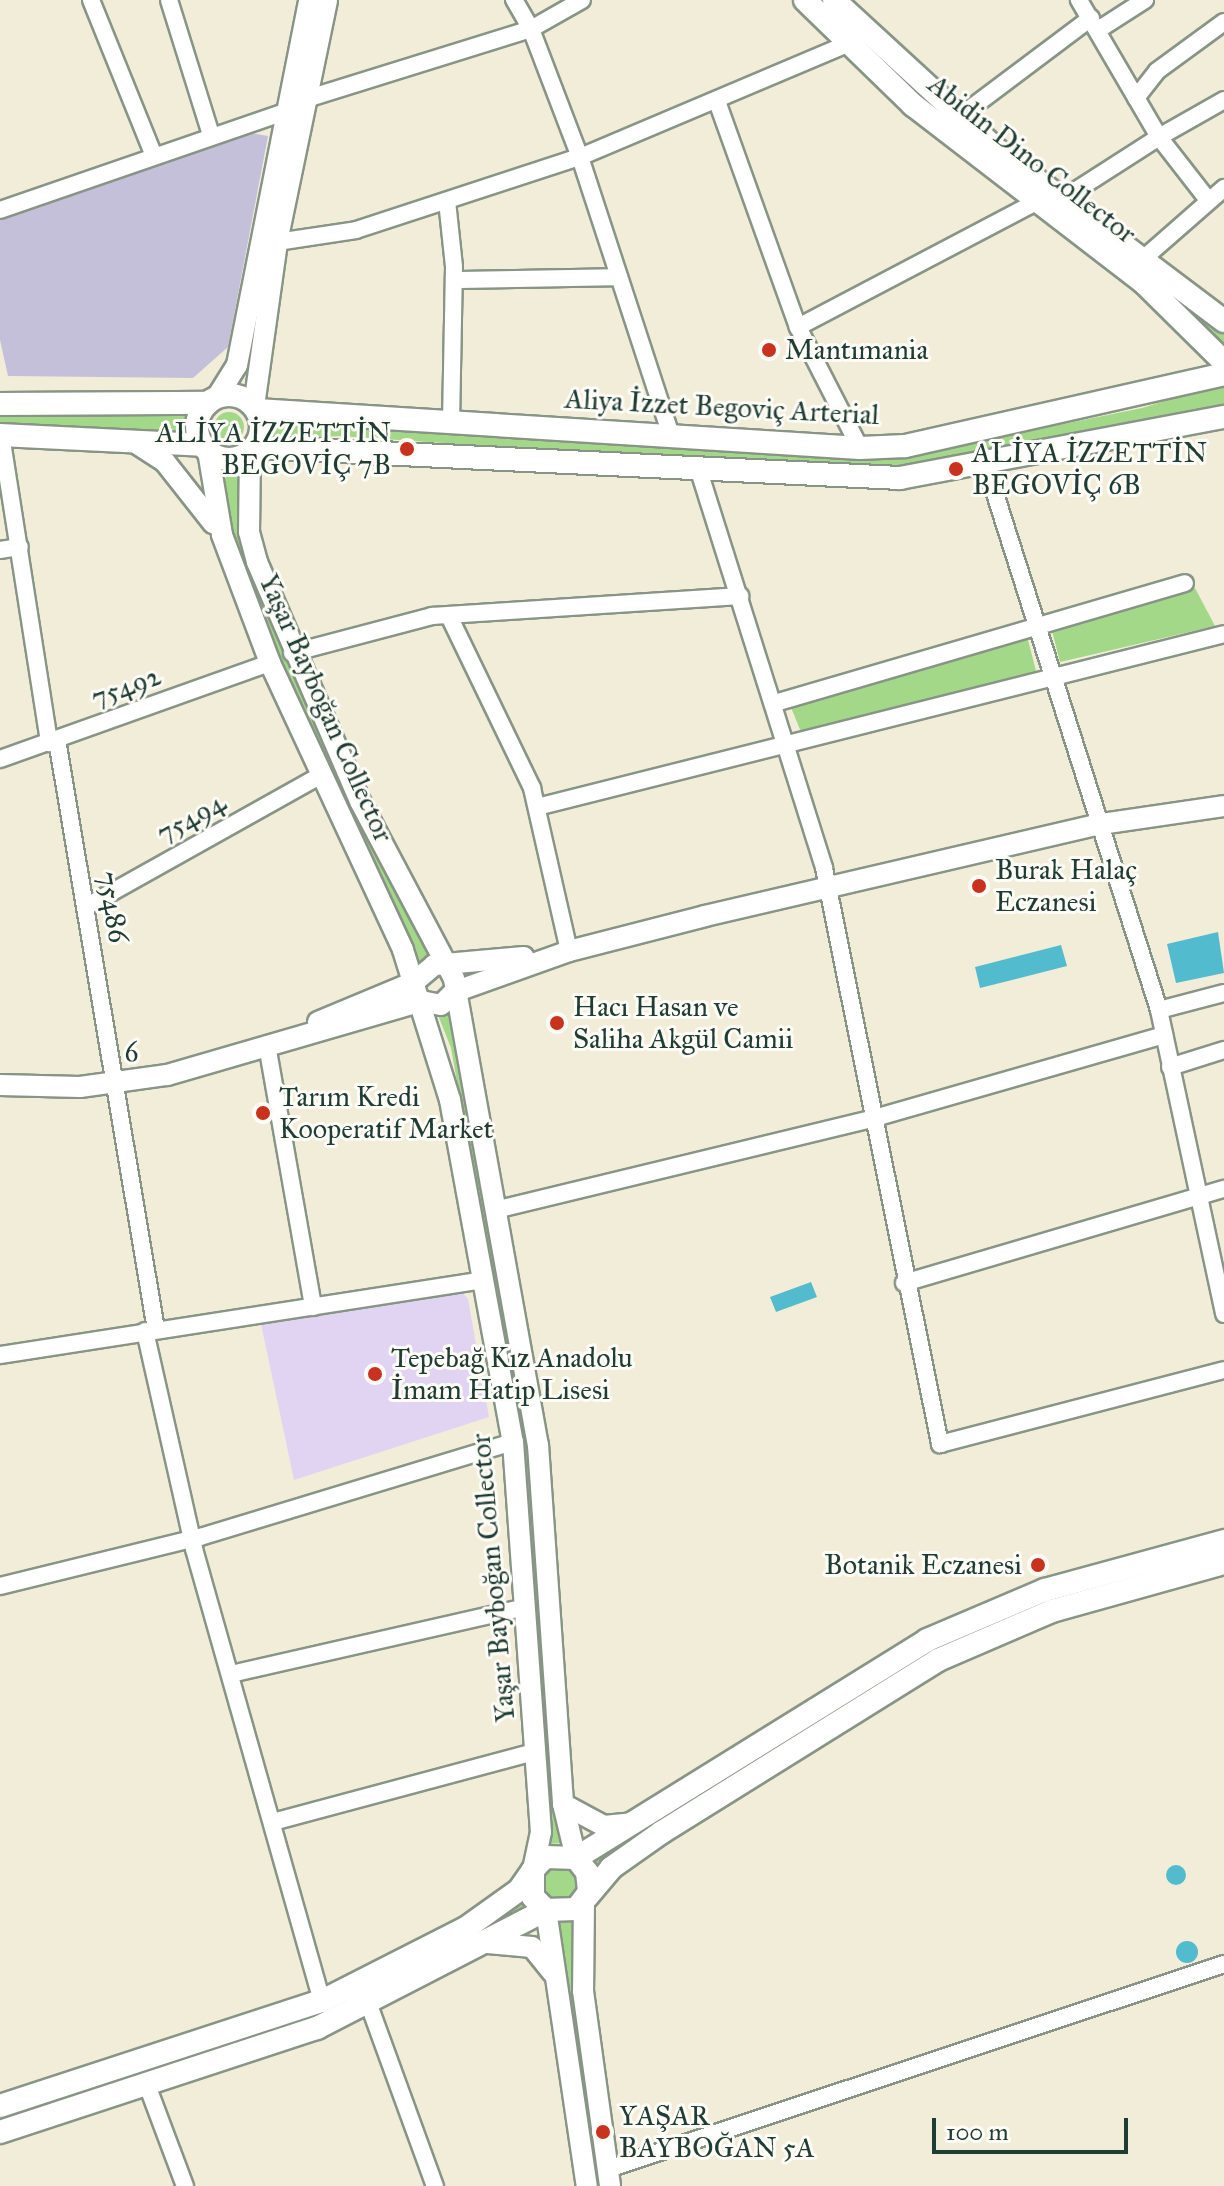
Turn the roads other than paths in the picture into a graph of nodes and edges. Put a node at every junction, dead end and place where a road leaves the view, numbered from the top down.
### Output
1 (91, 0) edge
2 (169, 0) edge
3 (309, 0) edge
4 (327, 0) edge
5 (514, 0) edge
6 (582, 0) edge
7 (805, 0) edge
8 (834, 0) edge
9 (1079, 0) edge
10 (1145, 0) edge
11 (1224, 22) edge
12 (1094, 24) junction
13 (531, 29) junction
14 (850, 43) junction
15 (1136, 98) junction
16 (306, 99) junction
17 (1224, 100) edge
18 (718, 104) junction
19 (285, 112) junction
20 (959, 117) junction
21 (211, 135) junction
22 (1159, 137) junction
23 (154, 156) junction
24 (580, 157) junction
25 (1224, 188) edge
26 (1064, 198) junction
27 (1208, 200) junction
28 (447, 201) junction
29 (1034, 203) junction
30 (0, 210) edge
31 (277, 242) junction
32 (1143, 259) junction
33 (619, 277) junction
34 (454, 280) junction
35 (1224, 321) edge
36 (798, 327) junction
37 (1224, 362) edge
38 (1224, 374) edge
39 (212, 400) junction
40 (0, 404) edge
41 (256, 408) junction
42 (1224, 417) edge
43 (451, 421) junction
44 (0, 435) edge
45 (671, 436) junction
46 (136, 443) junction
47 (205, 448) junction
48 (860, 448) junction
49 (252, 449) junction
50 (985, 462) junction
51 (699, 471) junction
52 (222, 535) junction
53 (20, 547) junction
54 (0, 550) edge
55 (1185, 583) dead end
56 (740, 596) junction
57 (449, 616) junction
58 (1034, 625) junction
59 (1224, 634) edge
60 (292, 653) junction
61 (270, 663) junction
62 (1054, 673) junction
63 (775, 703) junction
64 (53, 741) junction
65 (791, 748) junction
66 (0, 759) edge
67 (321, 775) junction
68 (1224, 806) edge
69 (537, 807) junction
70 (1095, 825) junction
71 (824, 888) junction
72 (87, 906) junction
73 (569, 951) junction
74 (446, 969) junction
75 (418, 992) junction
76 (454, 992) junction
77 (1224, 993) edge
78 (1159, 1010) junction
79 (1164, 1035) junction
80 (267, 1045) junction
81 (1224, 1050) edge
82 (1170, 1067) junction
83 (117, 1083) junction
84 (0, 1085) edge
85 (871, 1119) junction
86 (1224, 1189) edge
87 (1198, 1196) junction
88 (495, 1210) junction
89 (483, 1280) junction
90 (904, 1283) junction
91 (313, 1307) junction
92 (1224, 1314) edge
93 (151, 1331) junction
94 (1, 1350) edge
95 (1224, 1370) edge
96 (513, 1442) junction
97 (192, 1539) junction
98 (1224, 1541) edge
99 (1224, 1563) edge
100 (0, 1586) edge
101 (525, 1607) junction
102 (231, 1674) junction
103 (535, 1752) junction
104 (563, 1804) junction
105 (273, 1822) junction
106 (636, 1822) junction
107 (576, 1858) junction
108 (533, 1870) junction
109 (584, 1901) junction
110 (546, 1910) junction
111 (488, 1943) junction
112 (1224, 1964) edge
113 (561, 1997) junction
114 (322, 2001) junction
115 (369, 2005) junction
116 (147, 2085) junction
117 (0, 2106) edge
118 (0, 2132) edge
119 (609, 2178) edge
120 (585, 2185) edge
121 (185, 2186) edge
122 (435, 2186) edge

1 - 23 street
2 - 21 street
3 - 19 street
4 - 16 street
5 - 13 street
6 - 13 street
7 - 14 main road, Abidin Dino Collector
8 - 20 main road, Abidin Dino Collector
9 - 12 street
10 - 12 street
11 - 15 street
12 - 15 street
12 - 20 street
13 - 16 street
13 - 24 street
14 - 18 street
14 - 29 main road, Abidin Dino Collector
15 - 22 street
16 - 31 street
17 - 22 street
18 - 24 street
18 - 36 street
19 - 21 street
19 - 39 street
20 - 26 main road, Abidin Dino Collector
21 - 23 street
22 - 26 street
22 - 27 street
23 - 30 street
24 - 28 street
24 - 33 street
25 - 27 street
26 - 32 main road, Abidin Dino Collector
27 - 32 street
28 - 31 street
28 - 34 street
29 - 36 street
29 - 37 main road, Abidin Dino Collector
31 - 41 street
32 - 35 main road, Abidin Dino Collector
33 - 34 street
33 - 45 street
34 - 43 street
36 - 48 street
38 - 48 main road, Aliya İzzet Begoviç Arterial
39 - 40 main road
39 - 41 main road
39 - 47 main road
41 - 43 main road, Aliya İzzet Begoviç Arterial
41 - 49 main road
42 - 50 main road
43 - 45 main road, Aliya İzzet Begoviç Arterial
44 - 46 main road
44 - 53 street, 75486
45 - 48 main road, Aliya İzzet Begoviç Arterial
46 - 47 main road
46 - 52 street
47 - 49 main road
47 - 52 street, Yaşar Bayboğan Collector
49 - 51 main road
49 - 60 street, Yaşar Bayboğan Collector
50 - 51 main road
50 - 58 street
51 - 56 street
52 - 61 street, Yaşar Bayboğan Collector
53 - 54 street
53 - 64 street, 75486
55 - 58 street
56 - 57 street
56 - 63 street
57 - 60 street
57 - 69 street
58 - 62 street
58 - 63 street
59 - 62 street
60 - 74 street, Yaşar Bayboğan Collector
61 - 64 street, 75492
61 - 67 street, Yaşar Bayboğan Collector
62 - 65 street
62 - 70 street
63 - 65 street
64 - 66 street, 75492
64 - 72 street, 75486
65 - 69 street
65 - 71 street
67 - 72 street, 75494
67 - 75 street, Yaşar Bayboğan Collector
68 - 70 street
69 - 73 street
70 - 71 street
70 - 78 street
71 - 73 street
71 - 85 street
72 - 83 street, 75486
73 - 74 street
73 - 76 street
74 - 75 street
74 - 76 street, Yaşar Bayboğan Collector
75 - 76 street
75 - 80 street, 6
75 - 89 street, Yaşar Bayboğan Collector
76 - 88 street, Yaşar Bayboğan Collector
77 - 78 street
78 - 79 street
79 - 82 street
79 - 85 street
80 - 83 street, 6
80 - 91 street
81 - 82 street
82 - 87 street
83 - 84 street, 6
83 - 93 street, 75486
85 - 88 street
85 - 90 street
86 - 87 street
87 - 90 street
87 - 92 street
88 - 104 street, Yaşar Bayboğan Collector
89 - 91 street
89 - 96 street, Yaşar Bayboğan Collector
90 - 95 street
91 - 93 street
93 - 94 street
93 - 97 street, 75486
96 - 97 street
96 - 101 street, Yaşar Bayboğan Collector
97 - 100 street
97 - 102 street, 75486
98 - 106 main road
99 - 109 main road
101 - 102 street
101 - 103 street, Yaşar Bayboğan Collector
102 - 105 street, 75486
103 - 105 street
103 - 108 street, Yaşar Bayboğan Collector
104 - 106 street
104 - 107 street, Yaşar Bayboğan Collector
105 - 114 street, 75486
106 - 107 main road
107 - 108 main road
107 - 109 main road
108 - 110 main road
108 - 114 main road
109 - 110 main road
109 - 119 street
110 - 111 main road
110 - 113 street
111 - 113 street
111 - 115 main road
112 - 119 street
113 - 120 street
114 - 117 main road
115 - 116 main road
115 - 122 street
116 - 118 main road
116 - 121 street

